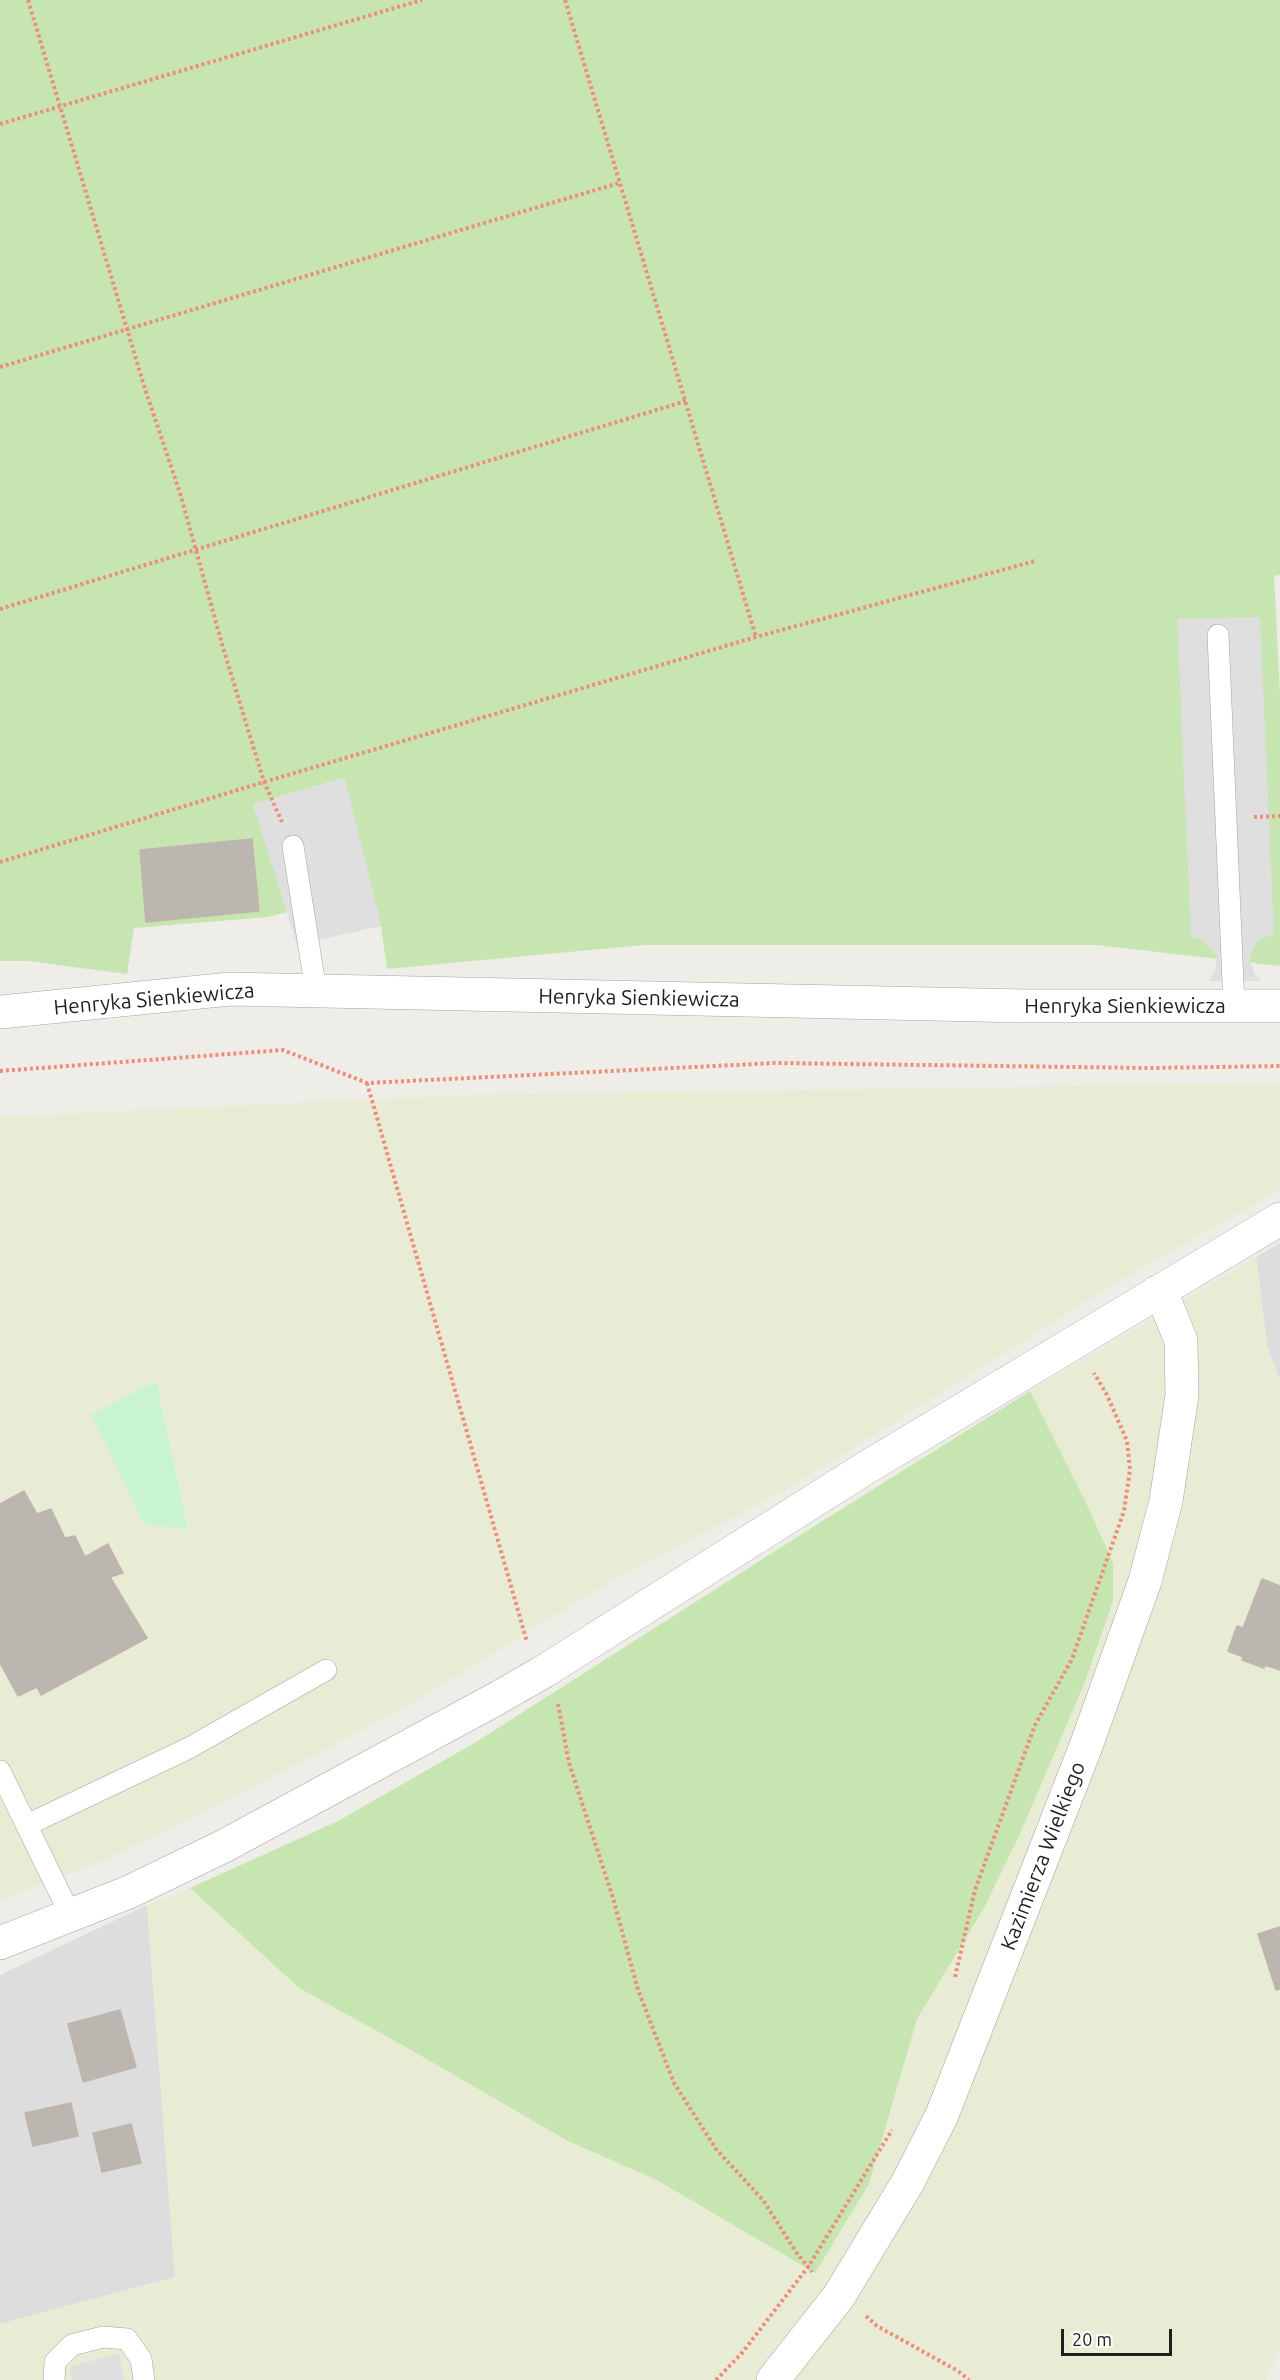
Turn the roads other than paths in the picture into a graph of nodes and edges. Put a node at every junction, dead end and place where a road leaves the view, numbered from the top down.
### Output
1 (1218, 635) dead end
2 (293, 846) road end
3 (316, 991) junction
4 (1234, 1006) junction
5 (1280, 1006) edge
6 (0, 1012) edge
7 (1280, 1219) edge
8 (1157, 1292) junction
9 (326, 1670) dead end
10 (0, 1771) edge
11 (27, 1825) junction
12 (71, 1916) junction
13 (0, 1943) edge
14 (54, 2380) edge
15 (144, 2380) edge
16 (773, 2380) edge

1 - 4 lane
2 - 3 lane
3 - 4 street, Henryka Sienkiewicza
3 - 6 street, Henryka Sienkiewicza
4 - 5 street, Henryka Sienkiewicza
7 - 8 street
8 - 12 street
8 - 16 street, Kazimierza Wielkiego
9 - 11 lane
10 - 11 lane
11 - 12 lane
12 - 13 street
14 - 15 lane

